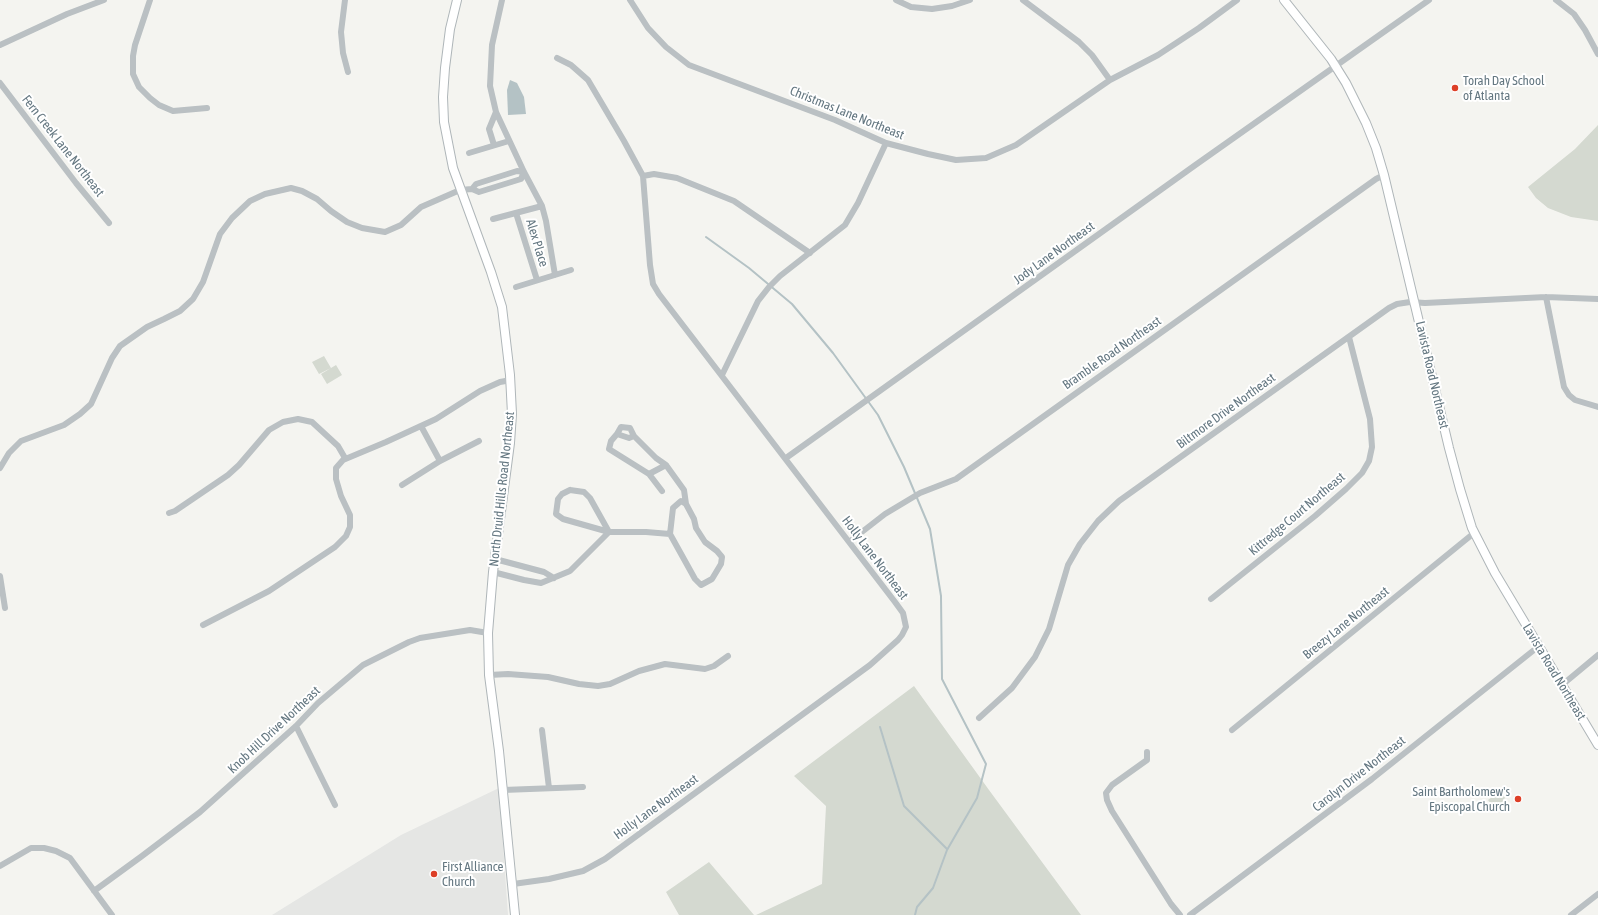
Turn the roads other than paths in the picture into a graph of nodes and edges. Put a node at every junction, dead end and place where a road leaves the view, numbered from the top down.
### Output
1 (104, 0) edge
2 (150, 0) edge
3 (345, 0) edge
4 (457, 0) edge
5 (502, 0) edge
6 (630, 0) edge
7 (896, 0) edge
8 (970, 0) edge
9 (1023, 0) edge
10 (1237, 0) edge
11 (1284, 0) edge
12 (1429, 0) edge
13 (1556, 0) edge
14 (1420, 2) edge
15 (0, 45) edge
16 (1598, 54) edge
17 (557, 58) dead end
18 (1335, 66) junction
19 (348, 72) dead end
20 (1110, 80) junction
21 (0, 83) edge
22 (207, 108) dead end
23 (496, 112) junction
24 (509, 141) junction
25 (886, 143) junction
26 (494, 145) junction
27 (469, 153) dead end
28 (524, 172) junction
29 (1384, 175) junction
30 (643, 176) junction
31 (496, 178) junction
32 (499, 186) junction
33 (472, 189) junction
34 (460, 190) junction
35 (542, 206) junction
36 (516, 213) junction
37 (493, 219) dead end
38 (109, 223) dead end
39 (810, 253) junction
40 (571, 270) dead end
41 (555, 275) junction
42 (537, 280) junction
43 (516, 287) dead end
44 (1546, 297) junction
45 (1598, 299) edge
46 (1415, 302) junction
47 (1349, 337) junction
48 (722, 375) junction
49 (510, 380) junction
50 (1598, 407) edge
51 (421, 426) junction
52 (479, 440) dead end
53 (345, 458) junction
54 (786, 458) junction
55 (440, 461) junction
56 (666, 465) junction
57 (0, 468) edge
58 (649, 474) junction
59 (402, 485) dead end
60 (662, 491) dead end
61 (686, 504) junction
62 (169, 513) dead end
63 (609, 532) junction
64 (1474, 533) junction
65 (670, 534) junction
66 (849, 542) junction
67 (495, 559) junction
68 (493, 572) junction
69 (0, 576) edge
70 (554, 578) junction
71 (1211, 599) dead end
72 (5, 608) dead end
73 (203, 625) dead end
74 (488, 633) junction
75 (1539, 646) junction
76 (1598, 655) edge
77 (728, 656) dead end
78 (490, 675) junction
79 (1562, 685) junction
80 (979, 718) dead end
81 (296, 726) junction
82 (542, 730) dead end
83 (1232, 730) dead end
84 (1598, 745) edge
85 (1147, 752) dead end
86 (583, 787) dead end
87 (549, 788) junction
88 (503, 790) junction
89 (334, 804) dead end
90 (0, 866) edge
91 (513, 884) junction
92 (94, 891) junction
93 (1598, 894) edge
94 (112, 915) edge
95 (515, 915) edge
96 (1180, 915) edge
97 (1190, 915) edge
98 (1571, 915) edge

1 - 15 street
2 - 22 street
3 - 19 street
4 - 34 main road, North Druid Hills Road Northeast
5 - 23 street
6 - 25 street, Christmas Lane Northeast
7 - 8 street
9 - 20 street
10 - 20 street, Christmas Lane Northeast
11 - 18 main road, Lavista Road Northeast
12 - 14 street, Jody Lane Northeast
13 - 16 street
14 - 18 street, Jody Lane Northeast
17 - 30 street
18 - 29 main road, Lavista Road Northeast
18 - 54 street, Jody Lane Northeast
20 - 25 street, Christmas Lane Northeast
21 - 38 street, Fern Creek Lane Northeast
23 - 24 street
23 - 26 street
24 - 26 street
24 - 28 street
25 - 39 street
26 - 27 street
28 - 31 street
28 - 32 street
28 - 35 street
29 - 46 main road, Lavista Road Northeast
29 - 66 street, Bramble Road Northeast
30 - 39 street
30 - 48 street, Holly Lane Northeast
31 - 32 street
31 - 33 street
32 - 33 street
33 - 34 street
34 - 49 main road, North Druid Hills Road Northeast
34 - 57 street
35 - 36 street
35 - 41 street
36 - 37 street
36 - 42 street, Alex Place
39 - 48 street
40 - 41 street
41 - 42 street
42 - 43 street
44 - 45 street, Biltmore Drive Northeast
44 - 46 street, Biltmore Drive Northeast
44 - 50 street
46 - 47 street, Biltmore Drive Northeast
46 - 64 main road, Lavista Road Northeast
47 - 71 street, Kittredge Court Northeast
47 - 80 street, Biltmore Drive Northeast
48 - 54 street, Holly Lane Northeast
49 - 51 street
49 - 67 main road, North Druid Hills Road Northeast
51 - 53 street
51 - 55 street
52 - 55 street
53 - 62 street
53 - 73 street
54 - 66 street, Holly Lane Northeast
55 - 59 street
56 - 58 street
56 - 58 street
56 - 61 street
58 - 60 street
61 - 65 street
61 - 65 street
63 - 63 street
63 - 65 street
63 - 70 street
64 - 75 main road, Lavista Road Northeast
64 - 83 street, Breezy Lane Northeast
66 - 91 street, Holly Lane Northeast
67 - 68 main road, North Druid Hills Road Northeast
67 - 70 street
68 - 70 street
68 - 74 main road, North Druid Hills Road Northeast
69 - 72 street
74 - 78 main road, North Druid Hills Road Northeast
74 - 81 street, Knob Hill Drive Northeast
75 - 79 main road, Lavista Road Northeast
75 - 97 street, Carolyn Drive Northeast
76 - 79 street
77 - 78 street
78 - 88 main road, North Druid Hills Road Northeast
79 - 84 main road, Lavista Road Northeast
81 - 89 street
81 - 92 street, Knob Hill Drive Northeast
82 - 87 street
85 - 96 street
86 - 87 street
87 - 88 street
88 - 91 main road, North Druid Hills Road Northeast
90 - 92 street
91 - 95 main road, North Druid Hills Road Northeast
92 - 94 street
93 - 98 street

